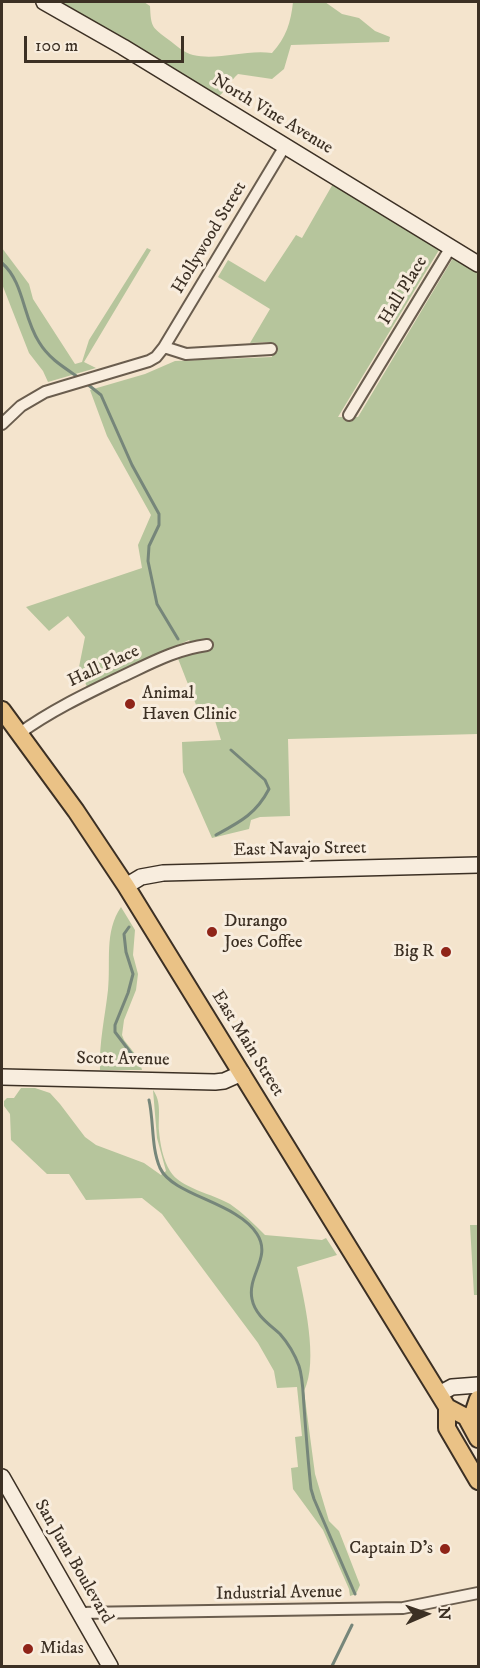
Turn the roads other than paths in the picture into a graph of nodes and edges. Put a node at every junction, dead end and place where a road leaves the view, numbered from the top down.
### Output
1 (44, 2) edge
2 (285, 146) junction
3 (451, 247) junction
4 (478, 264) edge
5 (164, 347) junction
6 (271, 349) dead end
7 (349, 415) dead end
8 (2, 424) edge
9 (207, 645) dead end
10 (2, 710) edge
11 (20, 732) junction
12 (478, 865) edge
13 (126, 886) junction
14 (242, 1073) junction
15 (2, 1077) edge
16 (478, 1385) edge
17 (478, 1399) edge
18 (443, 1400) junction
19 (478, 1423) edge
20 (478, 1439) edge
21 (2, 1477) edge
22 (478, 1481) edge
23 (478, 1593) edge
24 (79, 1613) junction
25 (110, 1666) edge

1 - 2 street, North Vine Avenue
2 - 3 street, North Vine Avenue
2 - 5 street, Hollywood Street
3 - 4 street, North Vine Avenue
3 - 7 street, Hall Place
5 - 6 street
5 - 8 street
9 - 11 street, Hall Place
10 - 11 main road, East Main Street
11 - 13 main road, East Main Street
12 - 13 street, East Navajo Street
13 - 14 main road, East Main Street
14 - 15 street, Scott Avenue
14 - 18 main road, East Main Street
16 - 18 street
17 - 19 main road
18 - 20 main road, East Main Street
18 - 22 main road, East Main Street
21 - 24 street, San Juan Boulevard
23 - 24 street, Industrial Avenue
24 - 25 street, San Juan Boulevard

